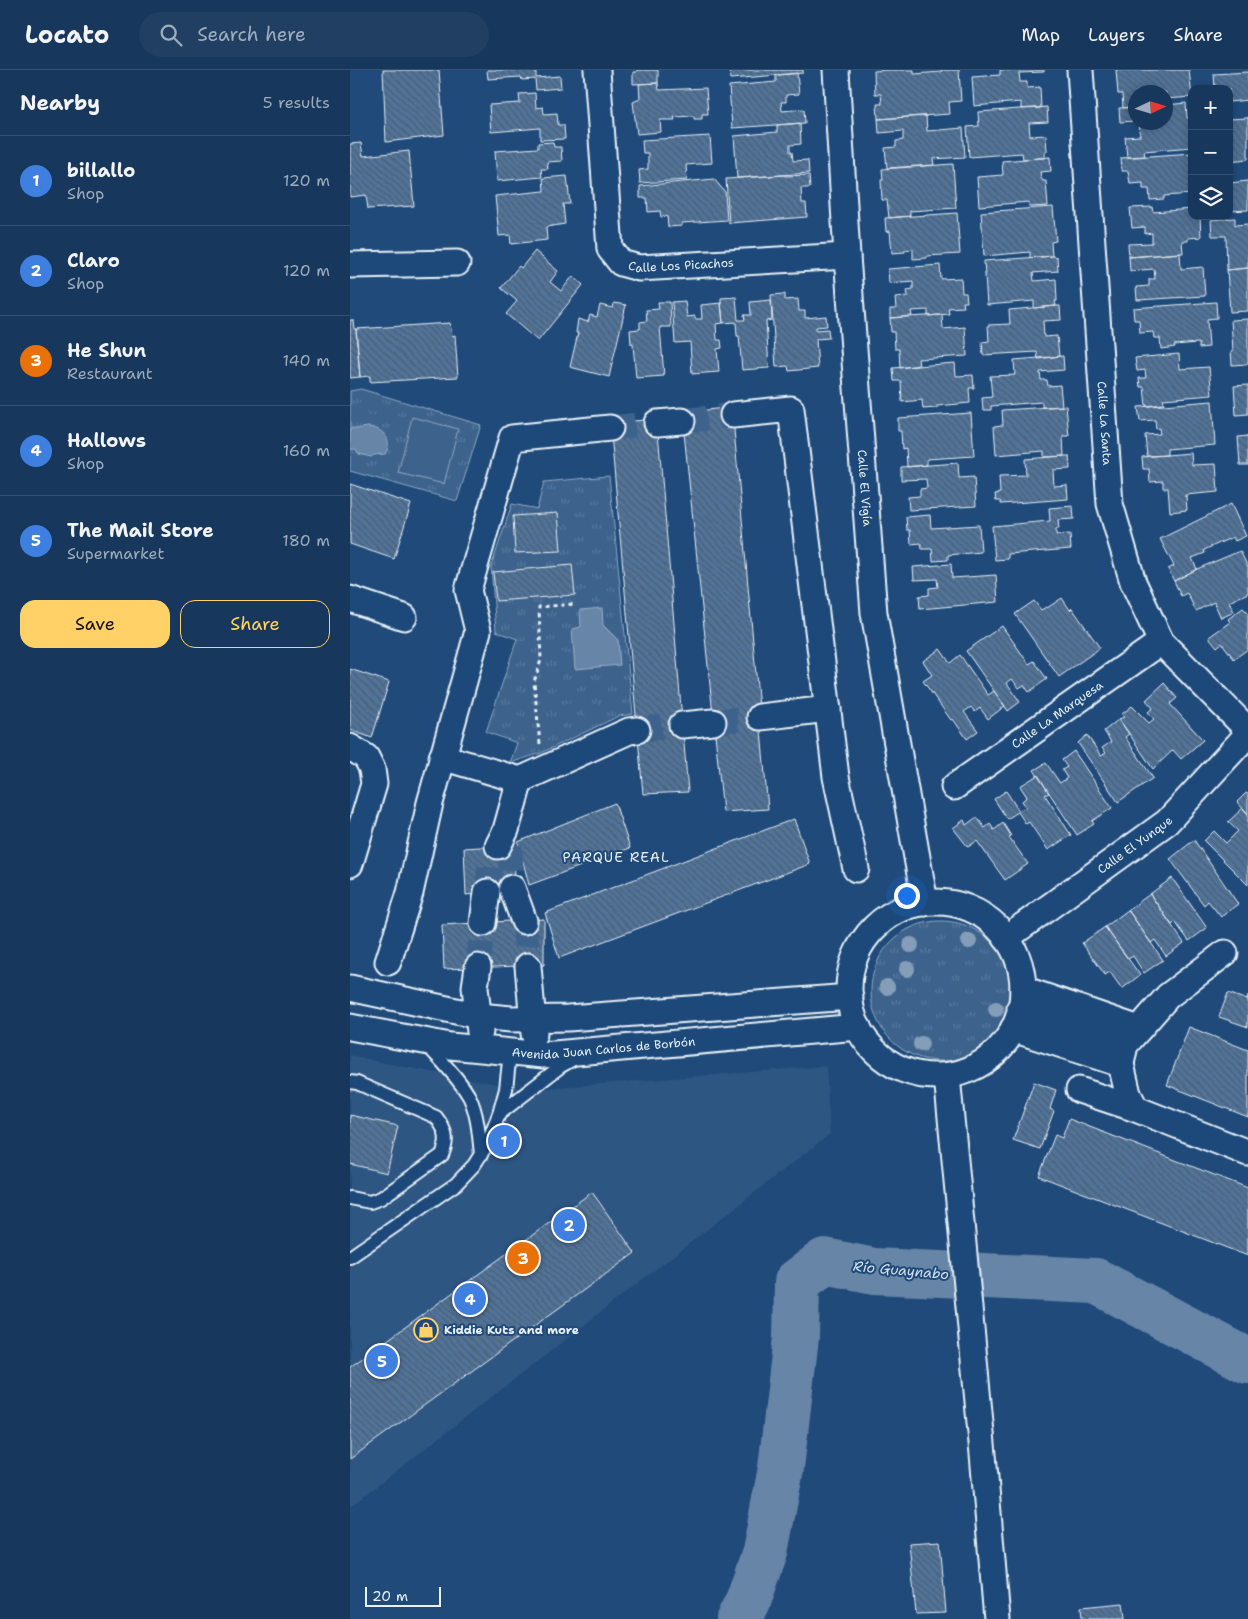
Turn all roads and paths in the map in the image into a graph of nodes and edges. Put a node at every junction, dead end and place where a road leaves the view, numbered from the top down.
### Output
1 (598, 70) edge
2 (836, 70) edge
3 (1080, 70) edge
4 (847, 256) junction
5 (457, 263) dead end
6 (350, 265) edge
7 (733, 415) tunnel mouth
8 (682, 421) tunnel mouth
9 (657, 423) tunnel mouth
10 (610, 428) tunnel mouth
11 (350, 599) edge
12 (574, 604) dead end
13 (404, 617) dead end
14 (1161, 642) junction
15 (828, 709) junction
16 (760, 716) tunnel mouth
17 (713, 722) tunnel mouth
18 (682, 725) tunnel mouth
19 (637, 730) tunnel mouth
20 (1248, 730) edge
21 (1248, 734) edge
22 (350, 747) edge
23 (442, 757) junction
24 (543, 769) junction
25 (520, 780) junction
26 (954, 787) dead end
27 (505, 840) tunnel mouth
28 (350, 864) edge
29 (856, 869) dead end
30 (512, 888) tunnel mouth
31 (487, 892) tunnel mouth
32 (925, 903) junction
33 (524, 921) tunnel mouth
34 (483, 923) tunnel mouth
35 (1006, 938) junction
36 (1226, 953) dead end
37 (388, 962) dead end
38 (528, 966) tunnel mouth
39 (478, 967) tunnel mouth
40 (350, 988) edge
41 (850, 997) junction
42 (1019, 1009) junction
43 (479, 1016) junction
44 (533, 1019) junction
45 (350, 1027) edge
46 (858, 1027) junction
47 (422, 1040) junction
48 (1129, 1046) junction
49 (481, 1049) junction
50 (587, 1051) junction
51 (510, 1052) junction
52 (535, 1054) junction
53 (946, 1076) junction
54 (350, 1082) edge
55 (1079, 1090) dead end
56 (1136, 1109) junction
57 (499, 1114) junction
58 (1248, 1153) edge
59 (481, 1155) junction
60 (350, 1198) edge
61 (350, 1257) edge
62 (997, 1619) edge

1 - 4 street, Calle Los Picachos
2 - 4 street, Calle El Vigía
3 - 14 street, Calle La Santa
4 - 32 street, Calle El Vigía
5 - 6 street
7 - 15 street
8 - 9 street
10 - 23 street
11 - 13 street
12 - 24 path
14 - 20 street, Calle La Santa
14 - 26 street, Calle La Marquesa
15 - 16 street
15 - 29 street
17 - 18 street
19 - 24 street
21 - 35 street, Calle El Yunque
22 - 28 street
23 - 25 street
23 - 37 street
24 - 25 street
25 - 27 street
30 - 33 street
31 - 34 street
32 - 35 street
32 - 41 street
35 - 42 street
36 - 48 street
38 - 44 street
39 - 43 street
40 - 43 street
41 - 44 street
41 - 46 street
42 - 48 street
42 - 48 street
42 - 53 street
43 - 44 street
43 - 49 street
44 - 52 street
45 - 47 street, Avenida Juan Carlos de Borbón
46 - 50 street, Avenida Juan Carlos de Borbón
46 - 53 street
47 - 49 street, Avenida Juan Carlos de Borbón
47 - 59 lane
48 - 56 street
49 - 51 street, Avenida Juan Carlos de Borbón
50 - 52 street, Avenida Juan Carlos de Borbón
50 - 57 lane
51 - 52 street, Avenida Juan Carlos de Borbón
51 - 57 lane
53 - 62 street
54 - 60 lane
55 - 56 street
56 - 58 street
57 - 59 lane
59 - 61 lane

